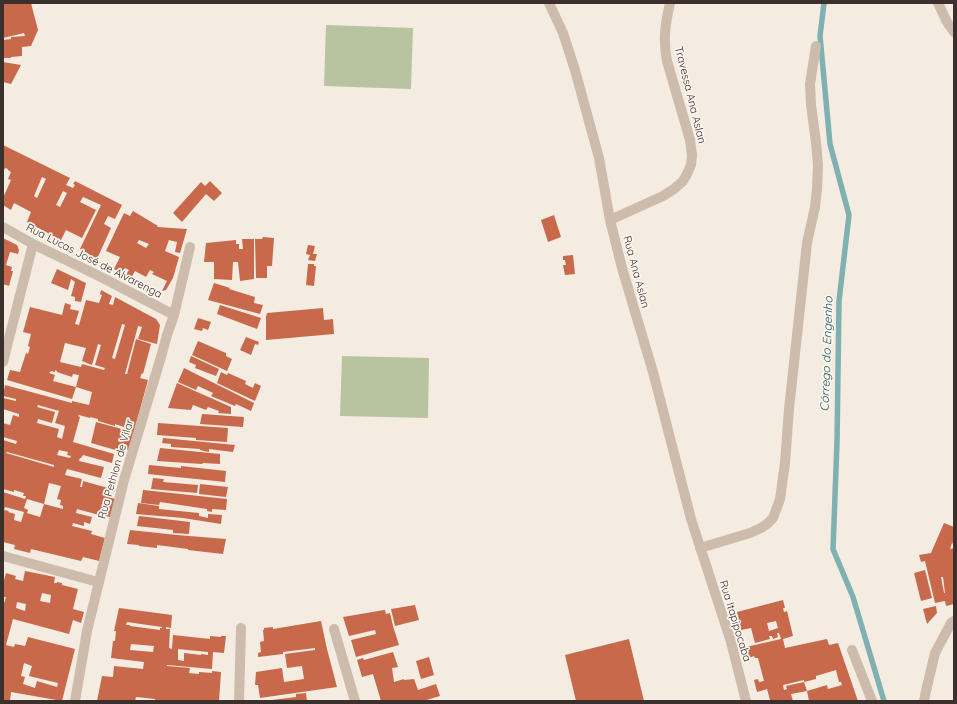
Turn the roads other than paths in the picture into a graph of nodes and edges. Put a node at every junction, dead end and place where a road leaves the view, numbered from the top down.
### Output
1 (549, 3) edge
2 (670, 3) edge
3 (938, 3) edge
4 (954, 32) edge
5 (816, 46) dead end
6 (610, 220) junction
7 (3, 227) edge
8 (33, 244) junction
9 (190, 247) dead end
10 (174, 315) junction
11 (3, 362) edge
12 (700, 548) junction
13 (3, 556) edge
14 (98, 582) junction
15 (954, 622) edge
16 (241, 628) dead end
17 (334, 629) dead end
18 (852, 650) dead end
19 (75, 701) edge
20 (239, 701) edge
21 (355, 701) edge
22 (746, 701) edge
23 (872, 701) edge
24 (924, 701) edge

1 - 6 street, Rua Ana Aslan
2 - 6 street, Travessa Ana Aslan
3 - 4 street
5 - 12 street
6 - 12 street, Rua Ana Aslan
7 - 8 street, Rua Lucas José de Alvarenga
8 - 10 street, Rua Lucas José de Alvarenga
8 - 11 street
9 - 10 street, Rua Pethion de Vilar
10 - 14 street, Rua Pethion de Vilar
12 - 22 street, Rua Itapipocaba
13 - 14 street
14 - 19 street, Rua Pethion de Vilar
15 - 24 street
16 - 20 street
17 - 21 street
18 - 23 street

